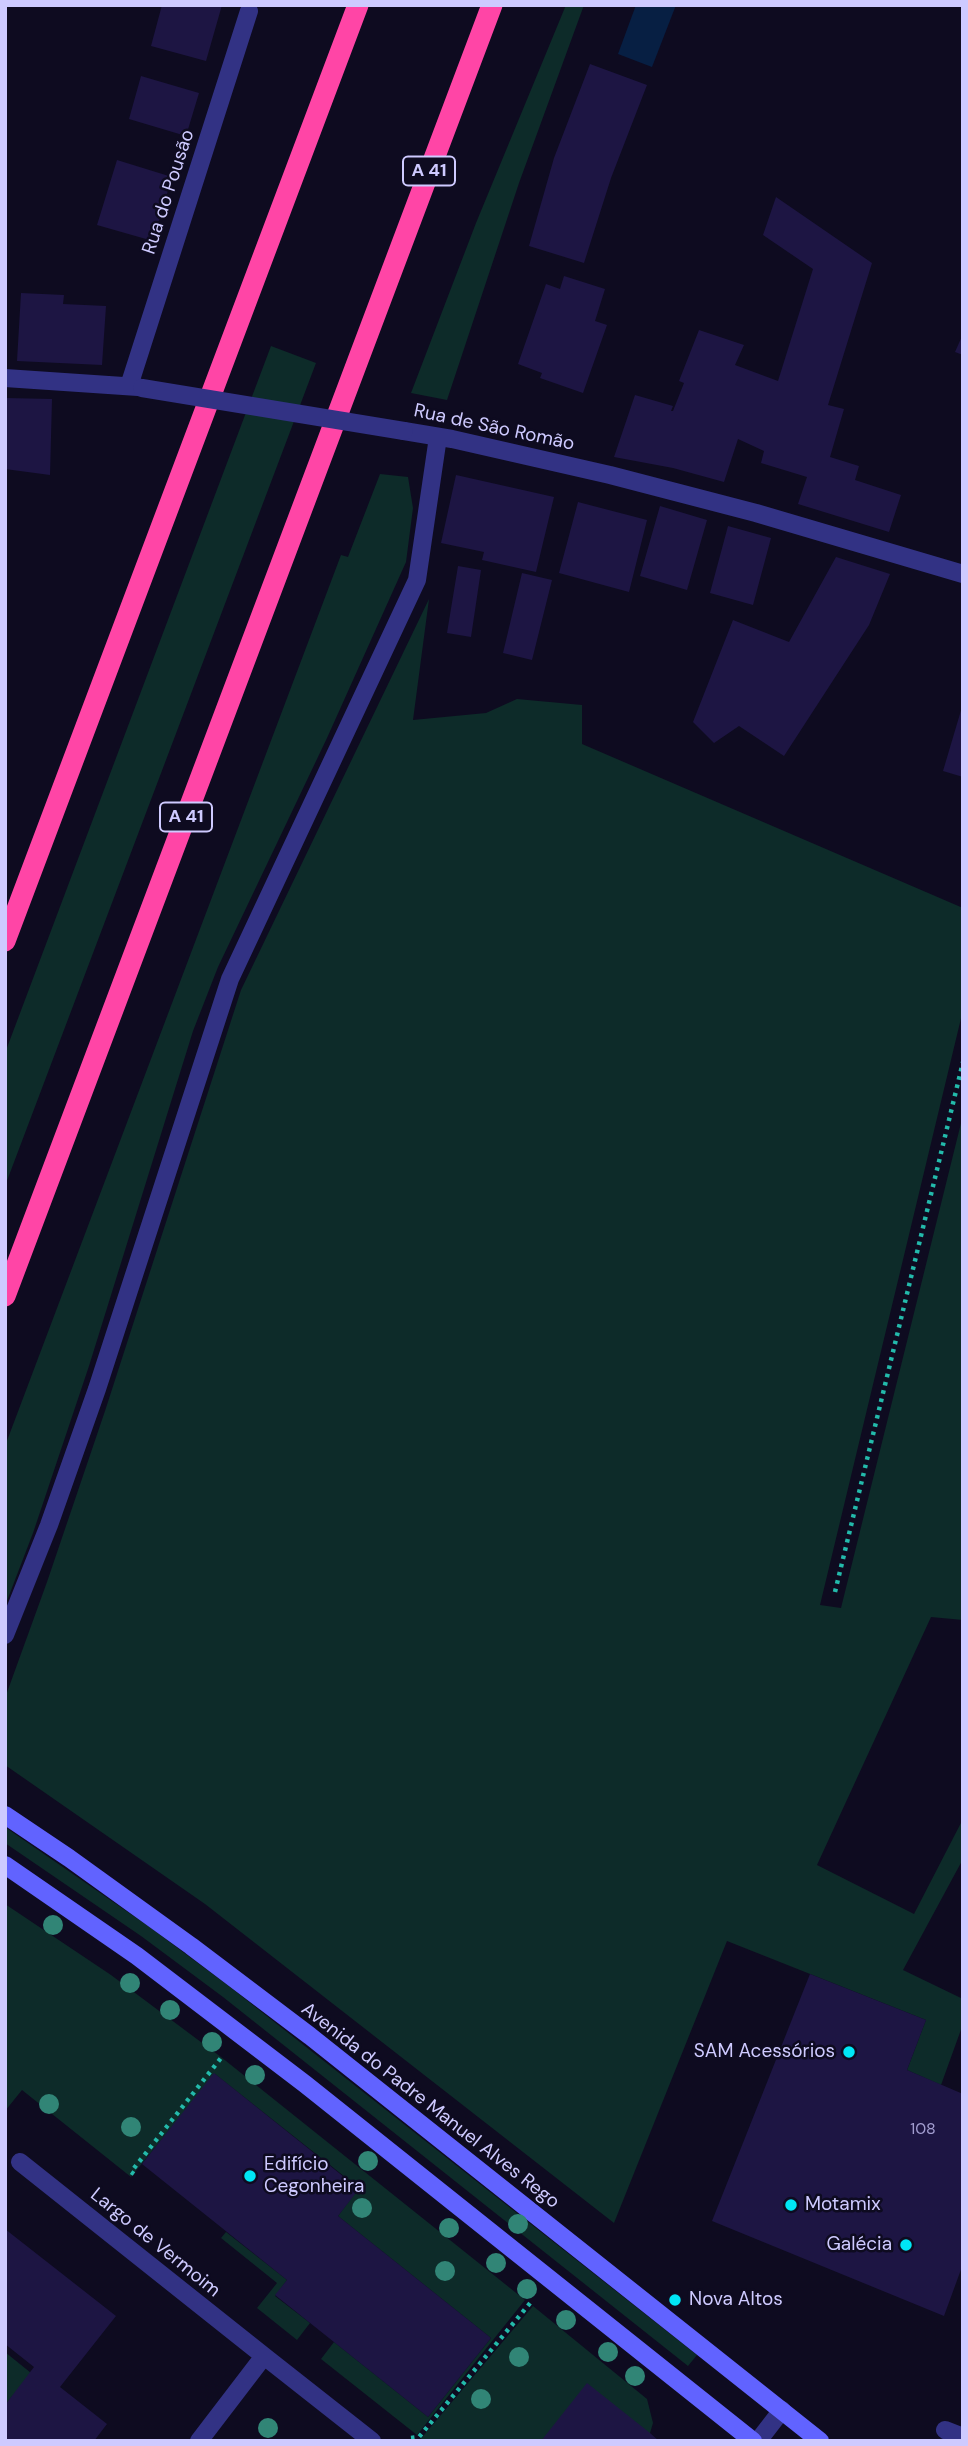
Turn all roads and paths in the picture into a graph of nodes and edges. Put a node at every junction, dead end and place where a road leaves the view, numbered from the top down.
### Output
1 (358, 5) edge
2 (492, 5) edge
3 (249, 11) dead end
4 (5, 378) edge
5 (135, 387) junction
6 (438, 437) junction
7 (963, 574) edge
8 (5, 941) edge
9 (963, 1062) edge
10 (5, 1296) edge
11 (835, 1592) dead end
12 (5, 1635) edge
13 (5, 1815) edge
14 (5, 1865) edge
15 (224, 2053) dead end
16 (20, 2162) dead end
17 (134, 2174) dead end
18 (533, 2298) dead end
19 (264, 2356) junction
20 (782, 2410) junction
21 (945, 2430) dead end
22 (963, 2437) edge
23 (411, 2438) dead end
24 (199, 2441) edge
25 (372, 2441) edge
26 (756, 2441) edge
27 (820, 2441) edge

1 - 8 highway
2 - 10 highway, A 41
3 - 5 street, Rua do Pousão
4 - 5 street, Rua de São Romão
5 - 6 street, Rua de São Romão, bridge
6 - 7 street, Rua de São Romão
6 - 12 street
9 - 11 path
13 - 20 main road, Avenida do Padre Manuel Alves Rego
14 - 26 main road
15 - 17 path
16 - 19 street, Largo de Vermoim
18 - 23 path
19 - 24 street
19 - 25 street, Largo de Vermoim
20 - 26 street
20 - 27 main road, Avenida do Padre Manuel Alves Rego
21 - 22 street

